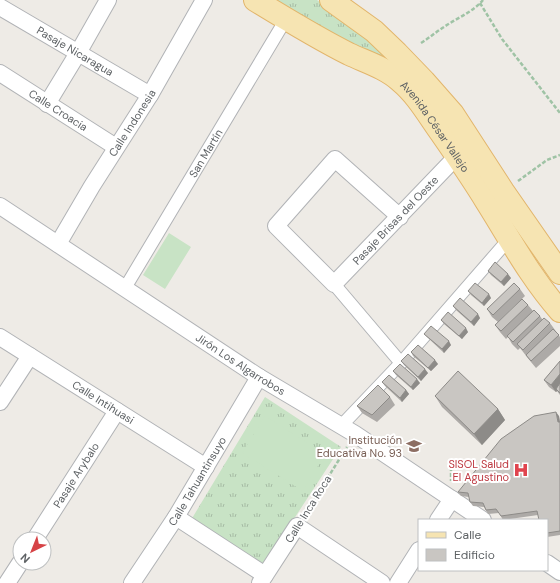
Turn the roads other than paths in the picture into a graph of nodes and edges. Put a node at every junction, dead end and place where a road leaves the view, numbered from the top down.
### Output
1 (108, 0) edge
2 (204, 0) edge
3 (255, 0) edge
4 (331, 0) edge
5 (0, 7) edge
6 (286, 19) junction
7 (78, 53) junction
8 (0, 73) edge
9 (150, 95) junction
10 (48, 104) junction
11 (116, 147) junction
12 (457, 156) junction
13 (1, 209) edge
14 (400, 216) junction
15 (509, 239) junction
16 (58, 244) junction
17 (560, 273) edge
18 (334, 284) junction
19 (125, 288) junction
20 (560, 311) edge
21 (0, 337) edge
22 (30, 356) junction
23 (401, 363) junction
24 (259, 377) junction
25 (0, 402) edge
26 (117, 411) junction
27 (342, 426) junction
28 (206, 467) junction
29 (452, 499) junction
30 (176, 517) junction
31 (439, 519) edge
32 (482, 519) edge
33 (40, 531) edge
34 (418, 552) edge
35 (548, 564) edge
36 (15, 571) edge
37 (560, 572) edge
38 (263, 579) edge
39 (7, 583) edge
40 (132, 583) edge
41 (382, 583) edge
42 (398, 583) edge

1 - 7 street
2 - 9 street, Calle Indonesia
3 - 6 main road, Avenida César Vallejo
4 - 17 main road, Avenida César Vallejo
5 - 7 street, Pasaje Nicaragua
6 - 12 main road, Avenida César Vallejo
6 - 19 street, San Martín
7 - 9 street, Pasaje Nicaragua
7 - 10 street
8 - 10 street, Calle Croacia
9 - 11 street, Calle Indonesia
10 - 11 street, Calle Croacia
11 - 16 street, Calle Indonesia
12 - 14 street, Pasaje Brisas del Oeste
12 - 15 main road, Avenida César Vallejo
13 - 16 street, Jirón Los Algarrobos
14 - 18 street, Pasaje Brisas del Oeste
14 - 18 street
15 - 20 main road, Avenida César Vallejo
15 - 23 street
16 - 19 street, Jirón Los Algarrobos
18 - 23 street
19 - 24 street, Jirón Los Algarrobos
21 - 22 street, Calle Intihuasi
22 - 25 street
22 - 26 street, Calle Intihuasi
23 - 27 street
24 - 27 street, Jirón Los Algarrobos
24 - 28 street, Calle Tahuantinsuyo
26 - 28 street, Calle Intihuasi
26 - 33 street, Pasaje Arybalo
27 - 29 street, Jirón Los Algarrobos
28 - 30 street, Calle Tahuantinsuyo
29 - 31 street
29 - 32 street, Jirón Los Algarrobos
30 - 38 street
30 - 40 street, Calle Tahuantinsuyo
34 - 42 street
35 - 37 street
36 - 39 street
38 - 41 street, Calle Inca Roca

